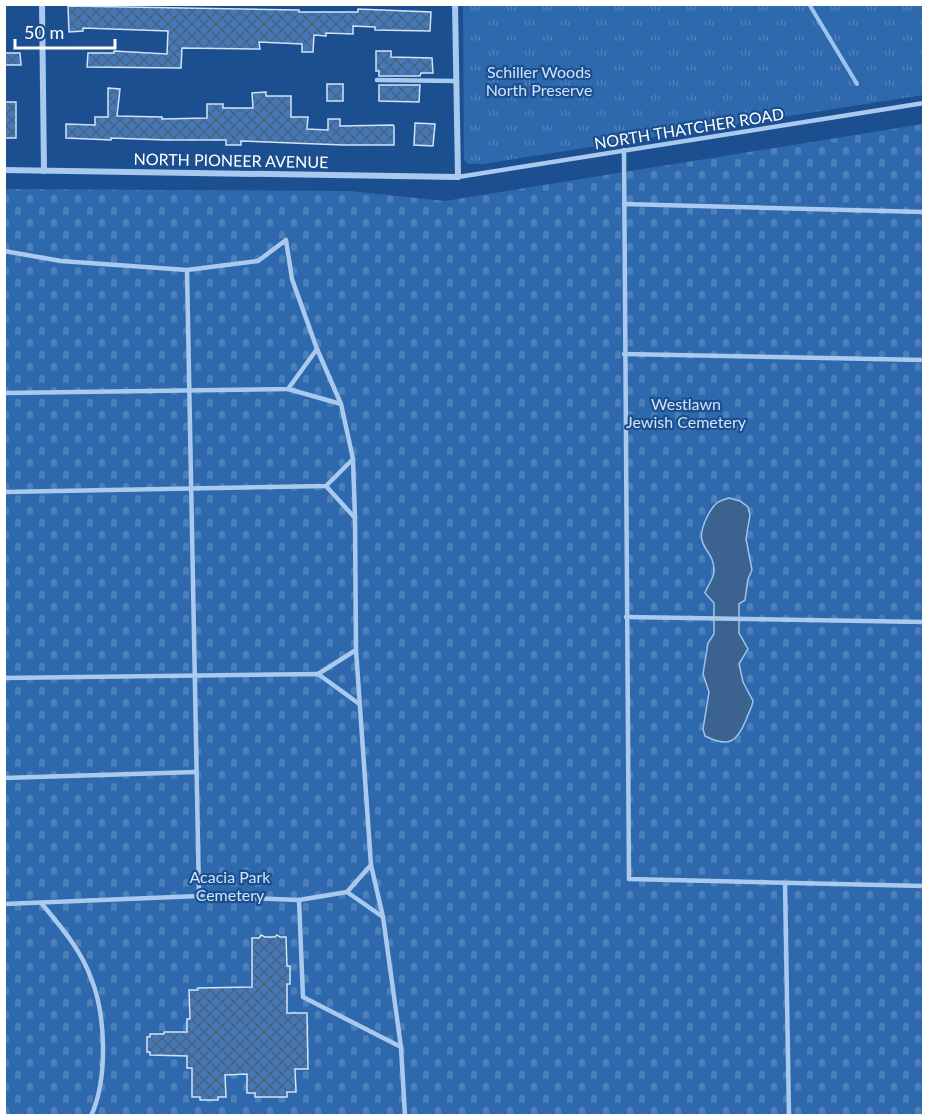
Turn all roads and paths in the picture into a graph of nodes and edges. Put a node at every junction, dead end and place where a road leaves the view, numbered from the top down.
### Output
1 (42, 4) edge
2 (455, 4) edge
3 (377, 80) dead end
4 (456, 81) junction
5 (924, 103) edge
6 (624, 150) junction
7 (4, 170) edge
8 (44, 171) junction
9 (458, 177) junction
10 (624, 204) junction
11 (924, 212) edge
12 (4, 251) edge
13 (187, 270) junction
14 (317, 349) junction
15 (624, 354) junction
16 (924, 360) edge
17 (189, 389) junction
18 (288, 389) junction
19 (4, 393) edge
20 (341, 404) junction
21 (353, 459) junction
22 (326, 486) junction
23 (191, 487) junction
24 (4, 492) edge
25 (356, 518) junction
26 (626, 617) junction
27 (924, 622) edge
28 (356, 650) junction
29 (318, 674) junction
30 (195, 675) junction
31 (4, 678) edge
32 (358, 703) junction
33 (196, 771) junction
34 (4, 778) edge
35 (371, 865) junction
36 (785, 883) junction
37 (924, 886) edge
38 (346, 892) junction
39 (199, 896) junction
40 (299, 900) junction
41 (4, 904) edge
42 (42, 904) junction
43 (383, 917) junction
44 (401, 1047) junction
45 (91, 1116) edge
46 (405, 1116) edge
47 (789, 1116) edge

1 - 8 street
2 - 4 street
3 - 4 lane
4 - 9 street
5 - 6 lane, NORTH THATCHER ROAD
6 - 9 lane, NORTH THATCHER ROAD
6 - 10 lane
7 - 8 street, NORTH PIONEER AVENUE
8 - 9 street, NORTH PIONEER AVENUE
10 - 11 lane
10 - 15 lane
12 - 13 lane
13 - 14 lane
13 - 17 lane
14 - 18 lane
14 - 20 lane
15 - 16 lane
15 - 26 lane
17 - 18 lane
17 - 19 lane
17 - 23 lane
18 - 20 lane
20 - 21 lane
21 - 22 lane
21 - 25 lane
22 - 23 lane
22 - 25 lane
23 - 24 lane
23 - 30 lane
25 - 28 lane
26 - 27 lane
26 - 36 lane
28 - 29 lane
28 - 32 lane
29 - 30 lane
29 - 32 lane
30 - 31 lane
30 - 33 lane
32 - 35 lane
33 - 34 lane
33 - 39 lane
35 - 38 lane
35 - 43 lane
36 - 37 lane
36 - 47 lane
38 - 40 lane
38 - 43 lane
39 - 40 lane
39 - 42 lane
40 - 44 lane
41 - 42 lane
42 - 45 lane
43 - 44 lane
44 - 46 lane

